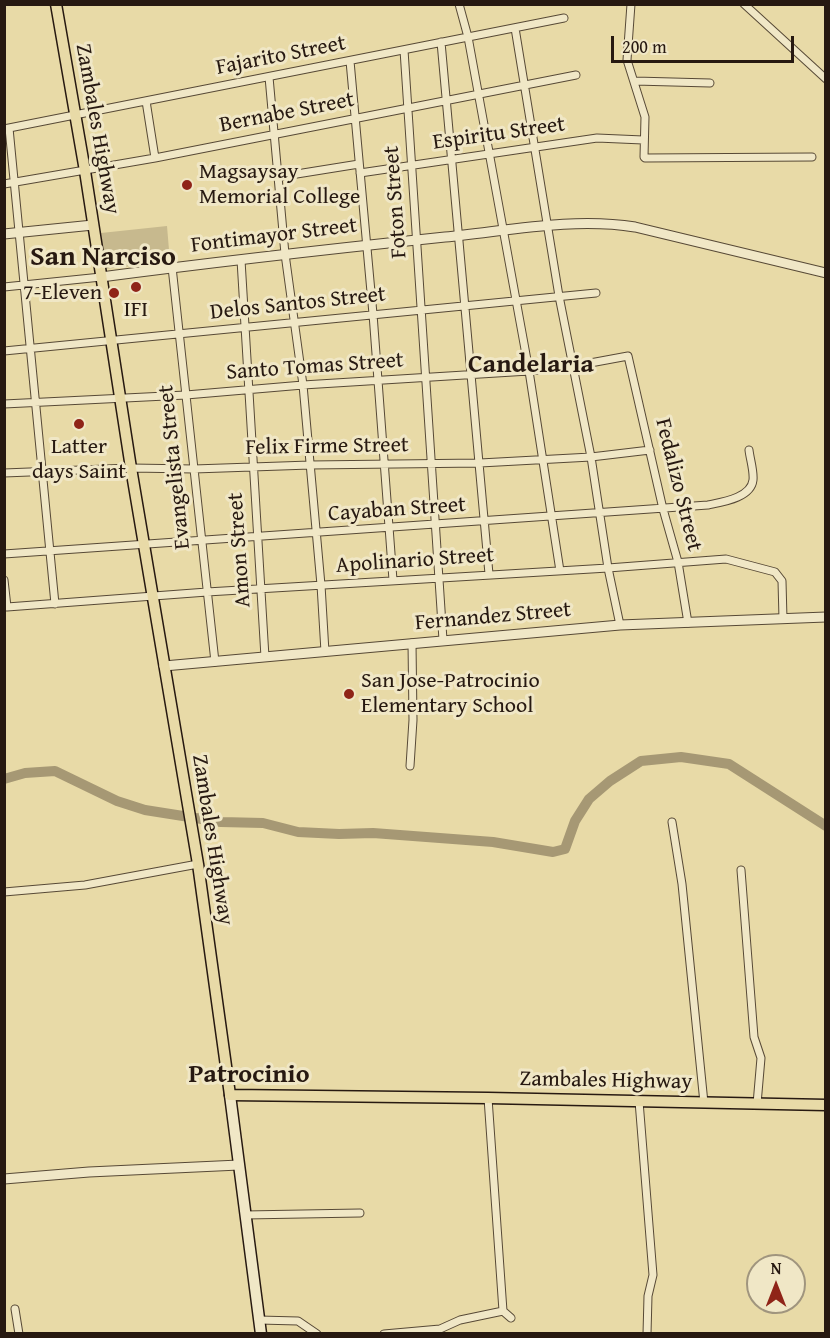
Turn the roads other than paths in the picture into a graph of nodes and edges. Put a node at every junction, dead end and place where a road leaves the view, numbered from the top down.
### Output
1 (56, 4) edge
2 (459, 4) edge
3 (631, 4) edge
4 (744, 4) edge
5 (564, 18) dead end
6 (515, 28) junction
7 (468, 37) junction
8 (441, 42) junction
9 (404, 50) junction
10 (350, 61) junction
11 (576, 75) dead end
12 (269, 77) junction
13 (825, 79) edge
14 (635, 81) junction
15 (710, 83) dead end
16 (525, 85) junction
17 (477, 94) junction
18 (446, 100) junction
19 (146, 101) junction
20 (408, 108) junction
21 (75, 116) junction
22 (355, 118) junction
23 (7, 129) edge
24 (274, 134) junction
25 (643, 140) junction
26 (535, 147) junction
27 (488, 154) junction
28 (812, 157) dead end
29 (155, 158) junction
30 (452, 159) junction
31 (359, 164) junction
32 (412, 165) junction
33 (85, 171) junction
34 (360, 173) junction
35 (278, 177) junction
36 (14, 183) junction
37 (4, 184) edge
38 (93, 225) junction
39 (549, 226) junction
40 (504, 231) junction
41 (19, 232) junction
42 (4, 234) edge
43 (458, 236) junction
44 (416, 240) junction
45 (367, 245) junction
46 (285, 254) junction
47 (241, 260) junction
48 (172, 267) junction
49 (825, 273) edge
50 (101, 277) junction
51 (24, 285) junction
52 (4, 287) edge
53 (596, 293) dead end
54 (560, 296) junction
55 (515, 300) junction
56 (465, 305) junction
57 (421, 309) junction
58 (373, 314) junction
59 (295, 323) junction
60 (246, 328) junction
61 (179, 334) junction
62 (111, 341) junction
63 (31, 348) junction
64 (4, 351) edge
65 (628, 356) joint
66 (574, 366) junction
67 (529, 371) junction
68 (471, 374) junction
69 (425, 377) junction
70 (378, 380) junction
71 (303, 385) junction
72 (249, 390) junction
73 (186, 395) junction
74 (120, 397) junction
75 (35, 402) junction
76 (4, 404) edge
77 (650, 450) junction
78 (749, 450) dead end
79 (591, 457) junction
80 (543, 460) junction
81 (384, 463) junction
82 (430, 463) junction
83 (480, 463) junction
84 (310, 465) junction
85 (253, 467) junction
86 (130, 468) junction
87 (194, 469) junction
88 (42, 472) junction
89 (4, 473) edge
90 (663, 509) junction
91 (600, 512) junction
92 (552, 516) junction
93 (484, 522) junction
94 (435, 525) junction
95 (390, 529) junction
96 (317, 533) junction
97 (258, 536) junction
98 (201, 540) junction
99 (143, 544) junction
100 (50, 551) junction
101 (4, 554) edge
102 (678, 562) junction
103 (608, 568) junction
104 (560, 571) junction
105 (489, 574) junction
106 (438, 578) junction
107 (4, 580) edge
108 (393, 580) junction
109 (321, 585) junction
110 (261, 589) junction
111 (207, 592) junction
112 (152, 596) junction
113 (55, 604) junction
114 (825, 618) edge
115 (783, 619) junction
116 (688, 622) junction
117 (620, 625) junction
118 (442, 640) junction
119 (412, 643) junction
120 (325, 652) junction
121 (265, 657) junction
122 (214, 662) junction
123 (164, 666) junction
124 (410, 766) dead end
125 (672, 822) dead end
126 (198, 864) junction
127 (741, 870) dead end
128 (4, 892) edge
129 (230, 1095) junction
130 (488, 1098) junction
131 (639, 1101) junction
132 (704, 1103) junction
133 (758, 1104) junction
134 (825, 1105) edge
135 (239, 1165) junction
136 (4, 1179) edge
137 (360, 1213) dead end
138 (245, 1215) junction
139 (15, 1309) dead end
140 (503, 1311) junction
141 (511, 1318) dead end
142 (259, 1320) junction
143 (18, 1334) edge
144 (261, 1334) edge
145 (317, 1334) edge
146 (384, 1334) edge
147 (647, 1334) edge

1 - 21 main road, Zambales Highway
2 - 7 street
3 - 14 street
4 - 13 street
5 - 6 street, Fajarito Street
6 - 7 street, Fajarito Street
6 - 16 street
7 - 8 street, Fajarito Street
7 - 17 street
8 - 9 street, Fajarito Street
8 - 18 street
9 - 10 street, Fajarito Street
9 - 20 street, Foton Street
10 - 12 street, Fajarito Street
10 - 22 street
11 - 16 street, Bernabe Street
12 - 19 street, Fajarito Street
12 - 24 street
14 - 15 street
14 - 25 street
16 - 17 street, Bernabe Street
16 - 26 street
17 - 18 street, Bernabe Street
17 - 27 street
18 - 20 street, Bernabe Street
18 - 30 street
19 - 21 street, Fajarito Street
19 - 29 street
20 - 22 street, Bernabe Street
20 - 32 street, Foton Street
21 - 23 street, Fajarito Street
21 - 33 main road, Zambales Highway
22 - 24 street, Bernabe Street
22 - 31 street
23 - 36 street
24 - 29 street, Bernabe Street
24 - 35 street
25 - 26 street, Espiritu Street
25 - 28 street
26 - 27 street, Espiritu Street
26 - 39 street
27 - 30 street, Espiritu Street
27 - 40 street
29 - 33 street, Bernabe Street
30 - 32 street, Espiritu Street
30 - 43 street
31 - 34 street
31 - 35 street
32 - 34 street, Espiritu Street
32 - 44 street, Foton Street
33 - 36 street, Bernabe Street
33 - 38 main road, Zambales Highway
34 - 45 street
35 - 46 street
36 - 37 street, Bernabe Street
36 - 41 street
38 - 41 street
38 - 50 main road, Zambales Highway
39 - 40 street, Fontimayor Street
39 - 49 street, Fontimayor Street
39 - 54 street
40 - 43 street, Fontimayor Street
40 - 55 street
41 - 42 street
41 - 51 street
43 - 44 street, Fontimayor Street
43 - 56 street
44 - 45 street, Fontimayor Street
44 - 57 street, Foton Street
45 - 46 street, Fontimayor Street
45 - 58 street
46 - 47 street, Fontimayor Street
46 - 59 street
47 - 48 street, Fontimayor Street
47 - 60 street, Amon Street
48 - 50 street, Fontimayor Street
48 - 61 street, Evangelista Street
50 - 51 street, Fontimayor Street
50 - 62 main road, Zambales Highway
51 - 52 street, Fontimayor Street
51 - 63 street
53 - 54 street, Delos Santos Street
54 - 55 street, Delos Santos Street
54 - 66 street
55 - 56 street, Delos Santos Street
55 - 67 street
56 - 57 street, Delos Santos Street
56 - 68 street
57 - 58 street, Delos Santos Street
57 - 69 street, Foton Street
58 - 59 street, Delos Santos Street
58 - 70 street
59 - 60 street, Delos Santos Street
59 - 71 street
60 - 61 street, Delos Santos Street
60 - 72 street, Amon Street
61 - 62 street, Delos Santos Street
61 - 73 street, Evangelista Street
62 - 63 street, Delos Santos Street
62 - 74 main road, Zambales Highway
63 - 64 street, Delos Santos Street
63 - 75 street
65 - 66 street, Santo Tomas Street
65 - 77 street, Fedalizo Street
66 - 67 street, Santo Tomas Street
66 - 79 street
67 - 68 street, Santo Tomas Street
67 - 80 street
68 - 69 street, Santo Tomas Street
68 - 83 street
69 - 70 street, Santo Tomas Street
69 - 82 street, Foton Street
70 - 71 street, Santo Tomas Street
70 - 81 street
71 - 72 street, Santo Tomas Street
71 - 84 street
72 - 73 street, Santo Tomas Street
72 - 85 street, Amon Street
73 - 74 street, Santo Tomas Street
73 - 87 street, Evangelista Street
74 - 75 street, Santo Tomas Street
74 - 86 main road, Zambales Highway
75 - 76 street, Santo Tomas Street
75 - 88 street
77 - 79 street, Felix Firme Street
77 - 90 street, Fedalizo Street
78 - 90 street, Cayaban Street
79 - 80 street, Felix Firme Street
79 - 91 street
80 - 83 street, Felix Firme Street
80 - 92 street
81 - 82 street, Felix Firme Street
81 - 84 street, Felix Firme Street
81 - 95 street
82 - 83 street, Felix Firme Street
82 - 94 street, Foton Street
83 - 93 street
84 - 85 street, Felix Firme Street
84 - 96 street
85 - 87 street, Felix Firme Street
85 - 97 street, Amon Street
86 - 87 street, Felix Firme Street
86 - 88 street, Felix Firme Street
86 - 99 main road, Zambales Highway
87 - 98 street, Evangelista Street
88 - 89 street, Felix Firme Street
88 - 100 street
90 - 91 street, Cayaban Street
90 - 102 street, Fedalizo Street
91 - 92 street, Cayaban Street
91 - 103 street
92 - 93 street, Cayaban Street
92 - 104 street
93 - 94 street, Cayaban Street
93 - 105 street
94 - 95 street, Cayaban Street
94 - 106 street, Foton Street
95 - 96 street, Cayaban Street
95 - 108 street
96 - 97 street, Cayaban Street
96 - 109 street
97 - 98 street, Cayaban Street
97 - 110 street, Amon Street
98 - 99 street, Cayaban Street
98 - 111 street, Evangelista Street
99 - 100 street, Cayaban Street
99 - 112 main road, Zambales Highway
100 - 101 street, Cayaban Street
100 - 113 street
102 - 103 street, Apolinario Street
102 - 115 street, Apolinario Street
102 - 116 street, Fedalizo Street
103 - 104 street, Apolinario Street
103 - 117 street
104 - 105 street, Apolinario Street
105 - 106 street, Apolinario Street
106 - 108 street, Apolinario Street
106 - 118 street, Foton Street
107 - 113 street, Apolinario Street
108 - 109 street, Apolinario Street
109 - 110 street, Apolinario Street
109 - 120 street
110 - 111 street, Apolinario Street
110 - 121 street, Amon Street
111 - 112 street, Apolinario Street
111 - 122 street, Evangelista Street
112 - 113 street, Apolinario Street
112 - 123 main road, Zambales Highway
114 - 115 street, Fernandez Street
115 - 116 street, Fernandez Street
116 - 117 street, Fernandez Street
117 - 118 street, Fernandez Street
118 - 119 street, Fernandez Street
119 - 120 street, Fernandez Street
119 - 124 street
120 - 121 street, Fernandez Street
121 - 122 street, Fernandez Street
122 - 123 street, Fernandez Street
123 - 126 main road, Zambales Highway
125 - 132 street
126 - 128 street
126 - 129 main road, Zambales Highway
127 - 133 street
129 - 130 main road, Zambales Highway
129 - 135 main road
130 - 131 main road, Zambales Highway
130 - 140 street
131 - 132 main road, Zambales Highway
131 - 147 street
132 - 133 main road, Zambales Highway
133 - 134 main road, Zambales Highway
135 - 136 street
135 - 138 main road
137 - 138 street
138 - 142 main road
139 - 143 street
140 - 141 street
140 - 146 street
142 - 144 main road
142 - 145 street

